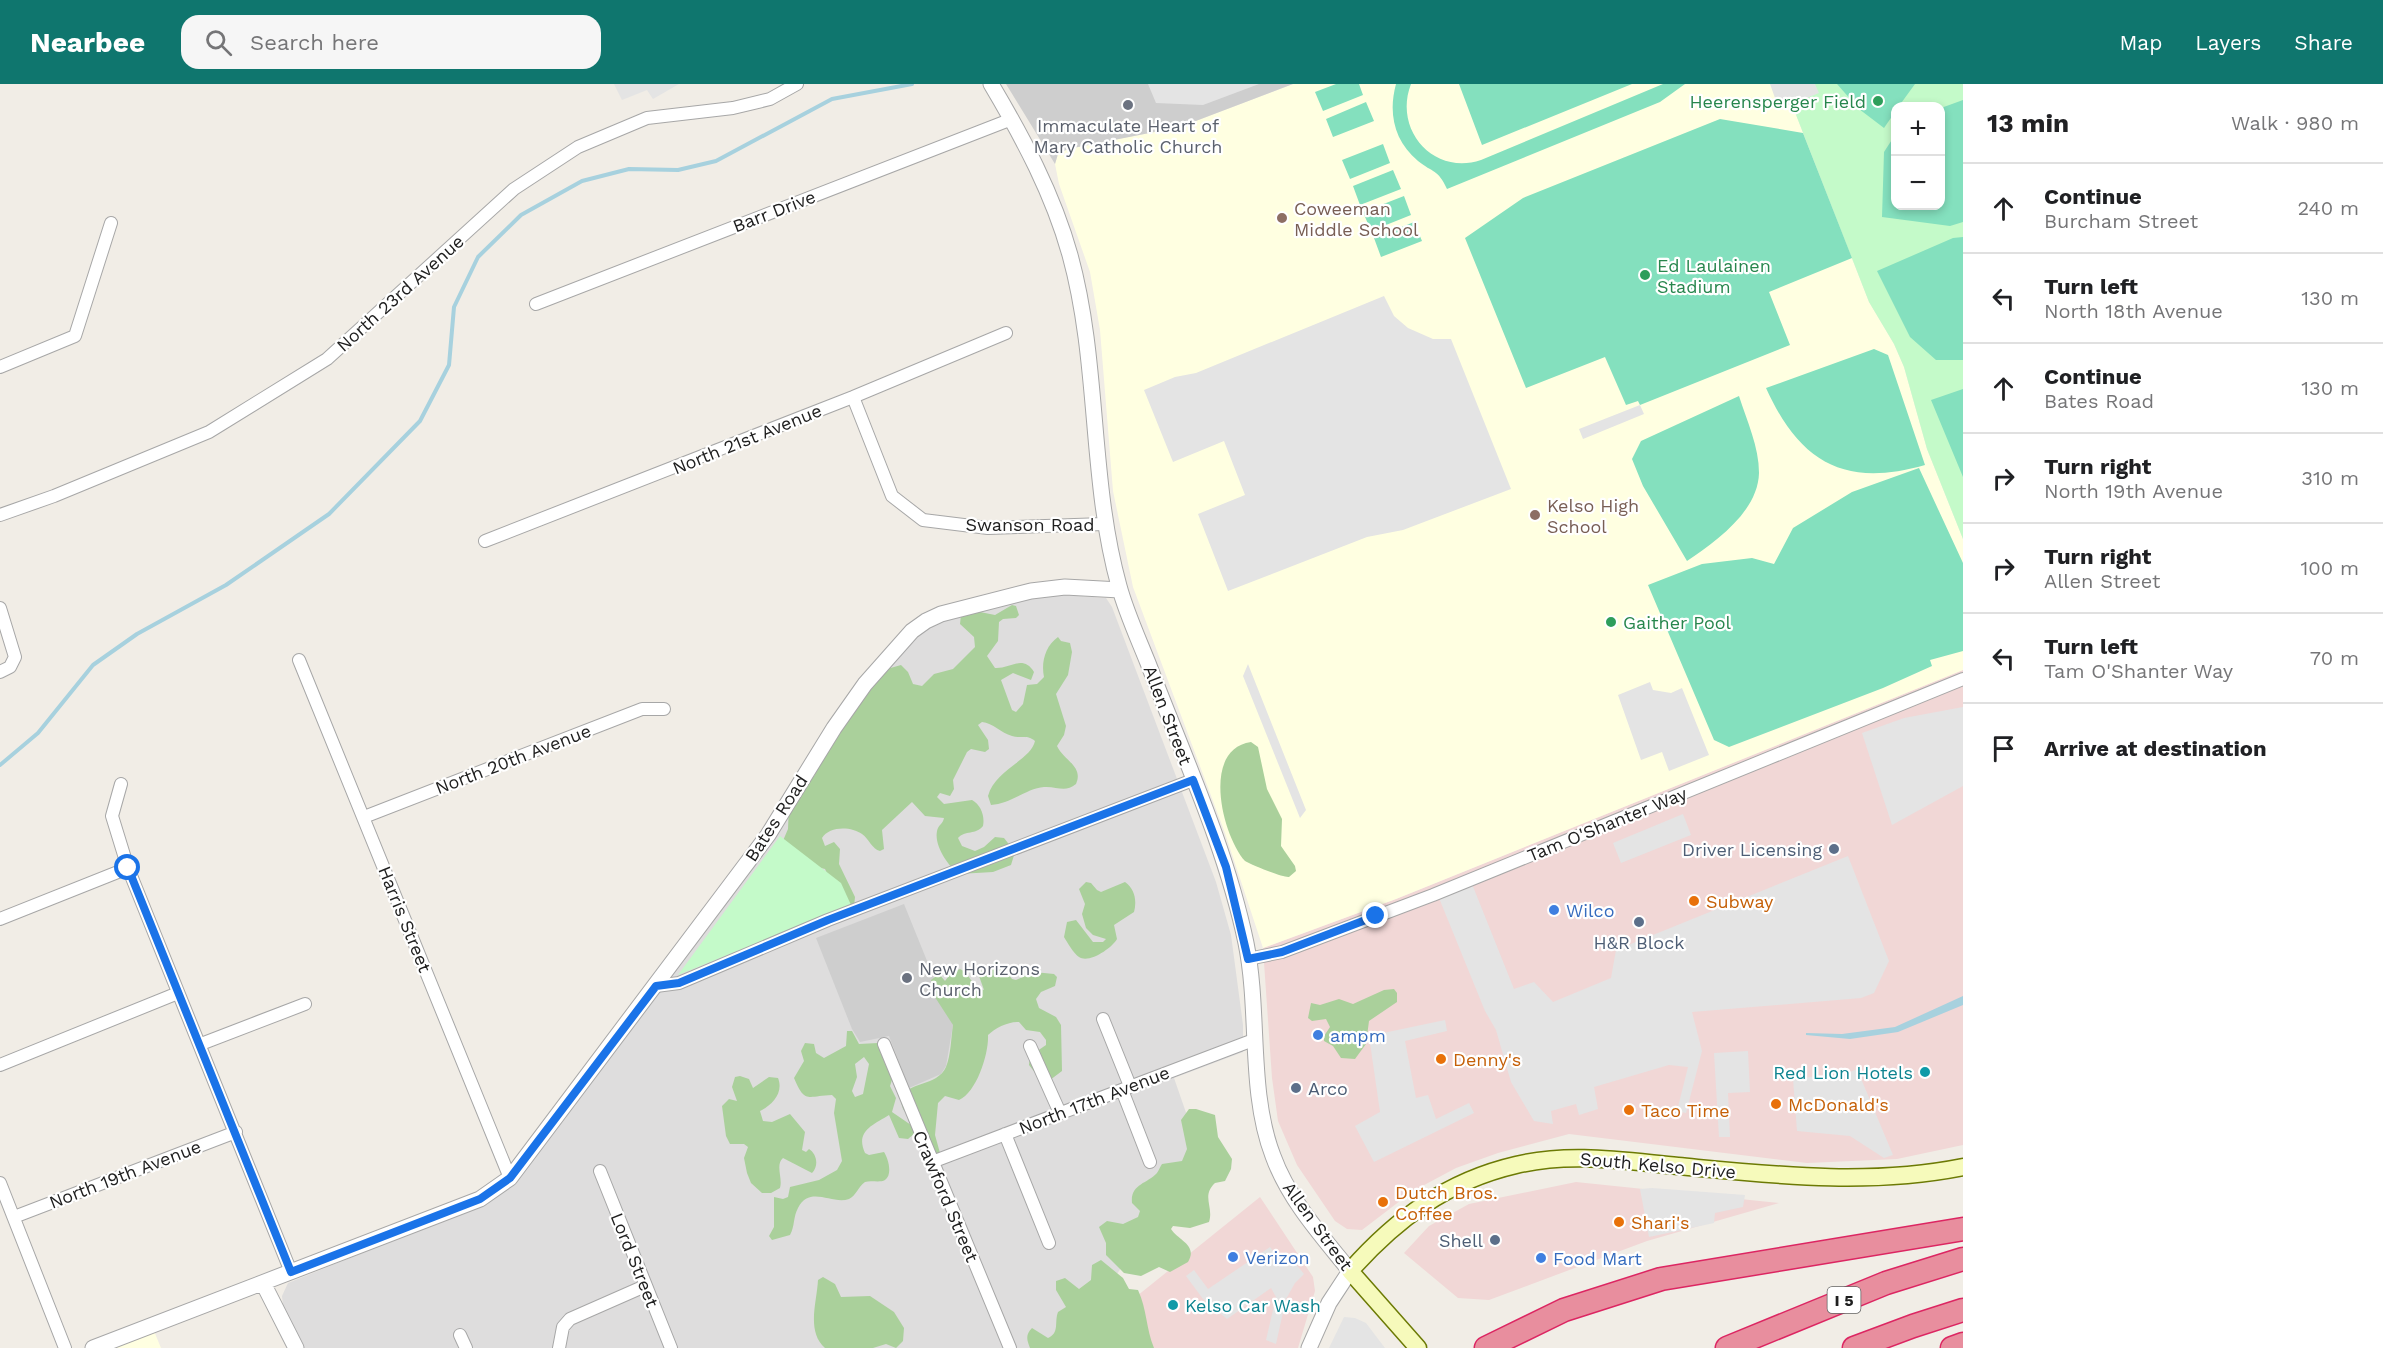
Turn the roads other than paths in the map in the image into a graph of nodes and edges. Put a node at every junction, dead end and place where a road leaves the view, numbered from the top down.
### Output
1 (797, 84) edge
2 (991, 84) edge
3 (1012, 119) junction
4 (111, 223) dead end
5 (536, 304) dead end
6 (1006, 333) dead end
7 (0, 367) edge
8 (853, 397) junction
9 (0, 515) edge
10 (1104, 524) junction
11 (485, 541) dead end
12 (1120, 590) junction
13 (0, 608) edge
14 (299, 660) dead end
15 (0, 672) edge
16 (1963, 679) edge
17 (664, 709) dead end
18 (1193, 780) junction
19 (121, 784) dead end
20 (364, 817) junction
21 (128, 868) junction
22 (0, 919) edge
23 (1248, 959) junction
24 (656, 986) junction
25 (178, 993) junction
26 (305, 1004) dead end
27 (1103, 1019) dead end
28 (1256, 1039) junction
29 (201, 1044) junction
30 (884, 1044) dead end
31 (1030, 1046) dead end
32 (0, 1065) edge
33 (1126, 1088) junction
34 (1060, 1113) junction
35 (236, 1132) junction
36 (1005, 1134) junction
37 (932, 1162) junction
38 (1150, 1162) dead end
39 (1963, 1167) edge
40 (600, 1171) dead end
41 (510, 1178) junction
42 (0, 1183) edge
43 (14, 1217) junction
44 (1963, 1229) edge
45 (1049, 1244) dead end
46 (1963, 1259) edge
47 (1350, 1271) junction
48 (291, 1272) junction
49 (263, 1282) junction
50 (645, 1286) junction
51 (1963, 1310) edge
52 (460, 1335) dead end
53 (1963, 1344) edge
54 (65, 1348) edge
55 (93, 1348) edge
56 (296, 1348) edge
57 (466, 1348) edge
58 (559, 1348) edge
59 (671, 1348) edge
60 (1010, 1348) edge
61 (1309, 1348) edge
62 (1418, 1348) edge
63 (1486, 1348) edge
64 (1727, 1348) edge
65 (1854, 1348) edge
66 (1952, 1348) edge

1 - 9 street, North 23rd Avenue
2 - 3 street, Allen Street
3 - 5 street, Barr Drive
3 - 10 street, Allen Street
4 - 7 street
6 - 8 street, North 21st Avenue
8 - 10 street, Swanson Road
8 - 11 street, North 21st Avenue
10 - 12 street, Allen Street
12 - 18 street, Allen Street
12 - 24 street, Bates Road
13 - 15 street
14 - 20 street, Harris Street
16 - 23 street, Tam O'Shanter Way
17 - 20 street, North 20th Avenue
18 - 23 street, Allen Street
18 - 24 street
19 - 21 street
20 - 41 street, Harris Street
21 - 22 street
21 - 25 street
23 - 28 street, Allen Street
24 - 41 street, Bates Road
25 - 29 street
25 - 32 street
26 - 29 street
27 - 33 street
28 - 33 street, North 17th Avenue
28 - 47 street, Allen Street
29 - 35 street
30 - 37 street, Crawford Street
31 - 34 street
33 - 34 street, North 17th Avenue
33 - 38 street
34 - 36 street, North 17th Avenue
35 - 43 street, North 19th Avenue
35 - 48 street
36 - 37 street, North 17th Avenue
36 - 45 street
37 - 60 street, Crawford Street
39 - 47 main road, South Kelso Drive
40 - 50 street, Lord Street
41 - 48 street, Bates Road
42 - 43 street
43 - 54 street
44 - 63 highway
46 - 64 highway, I 5
47 - 61 street
47 - 62 main road, Allen Street
48 - 49 street, Bates Road
49 - 55 street, Bates Road
49 - 56 street
50 - 58 street
50 - 59 street, Lord Street
51 - 65 highway
52 - 57 street
53 - 66 highway

